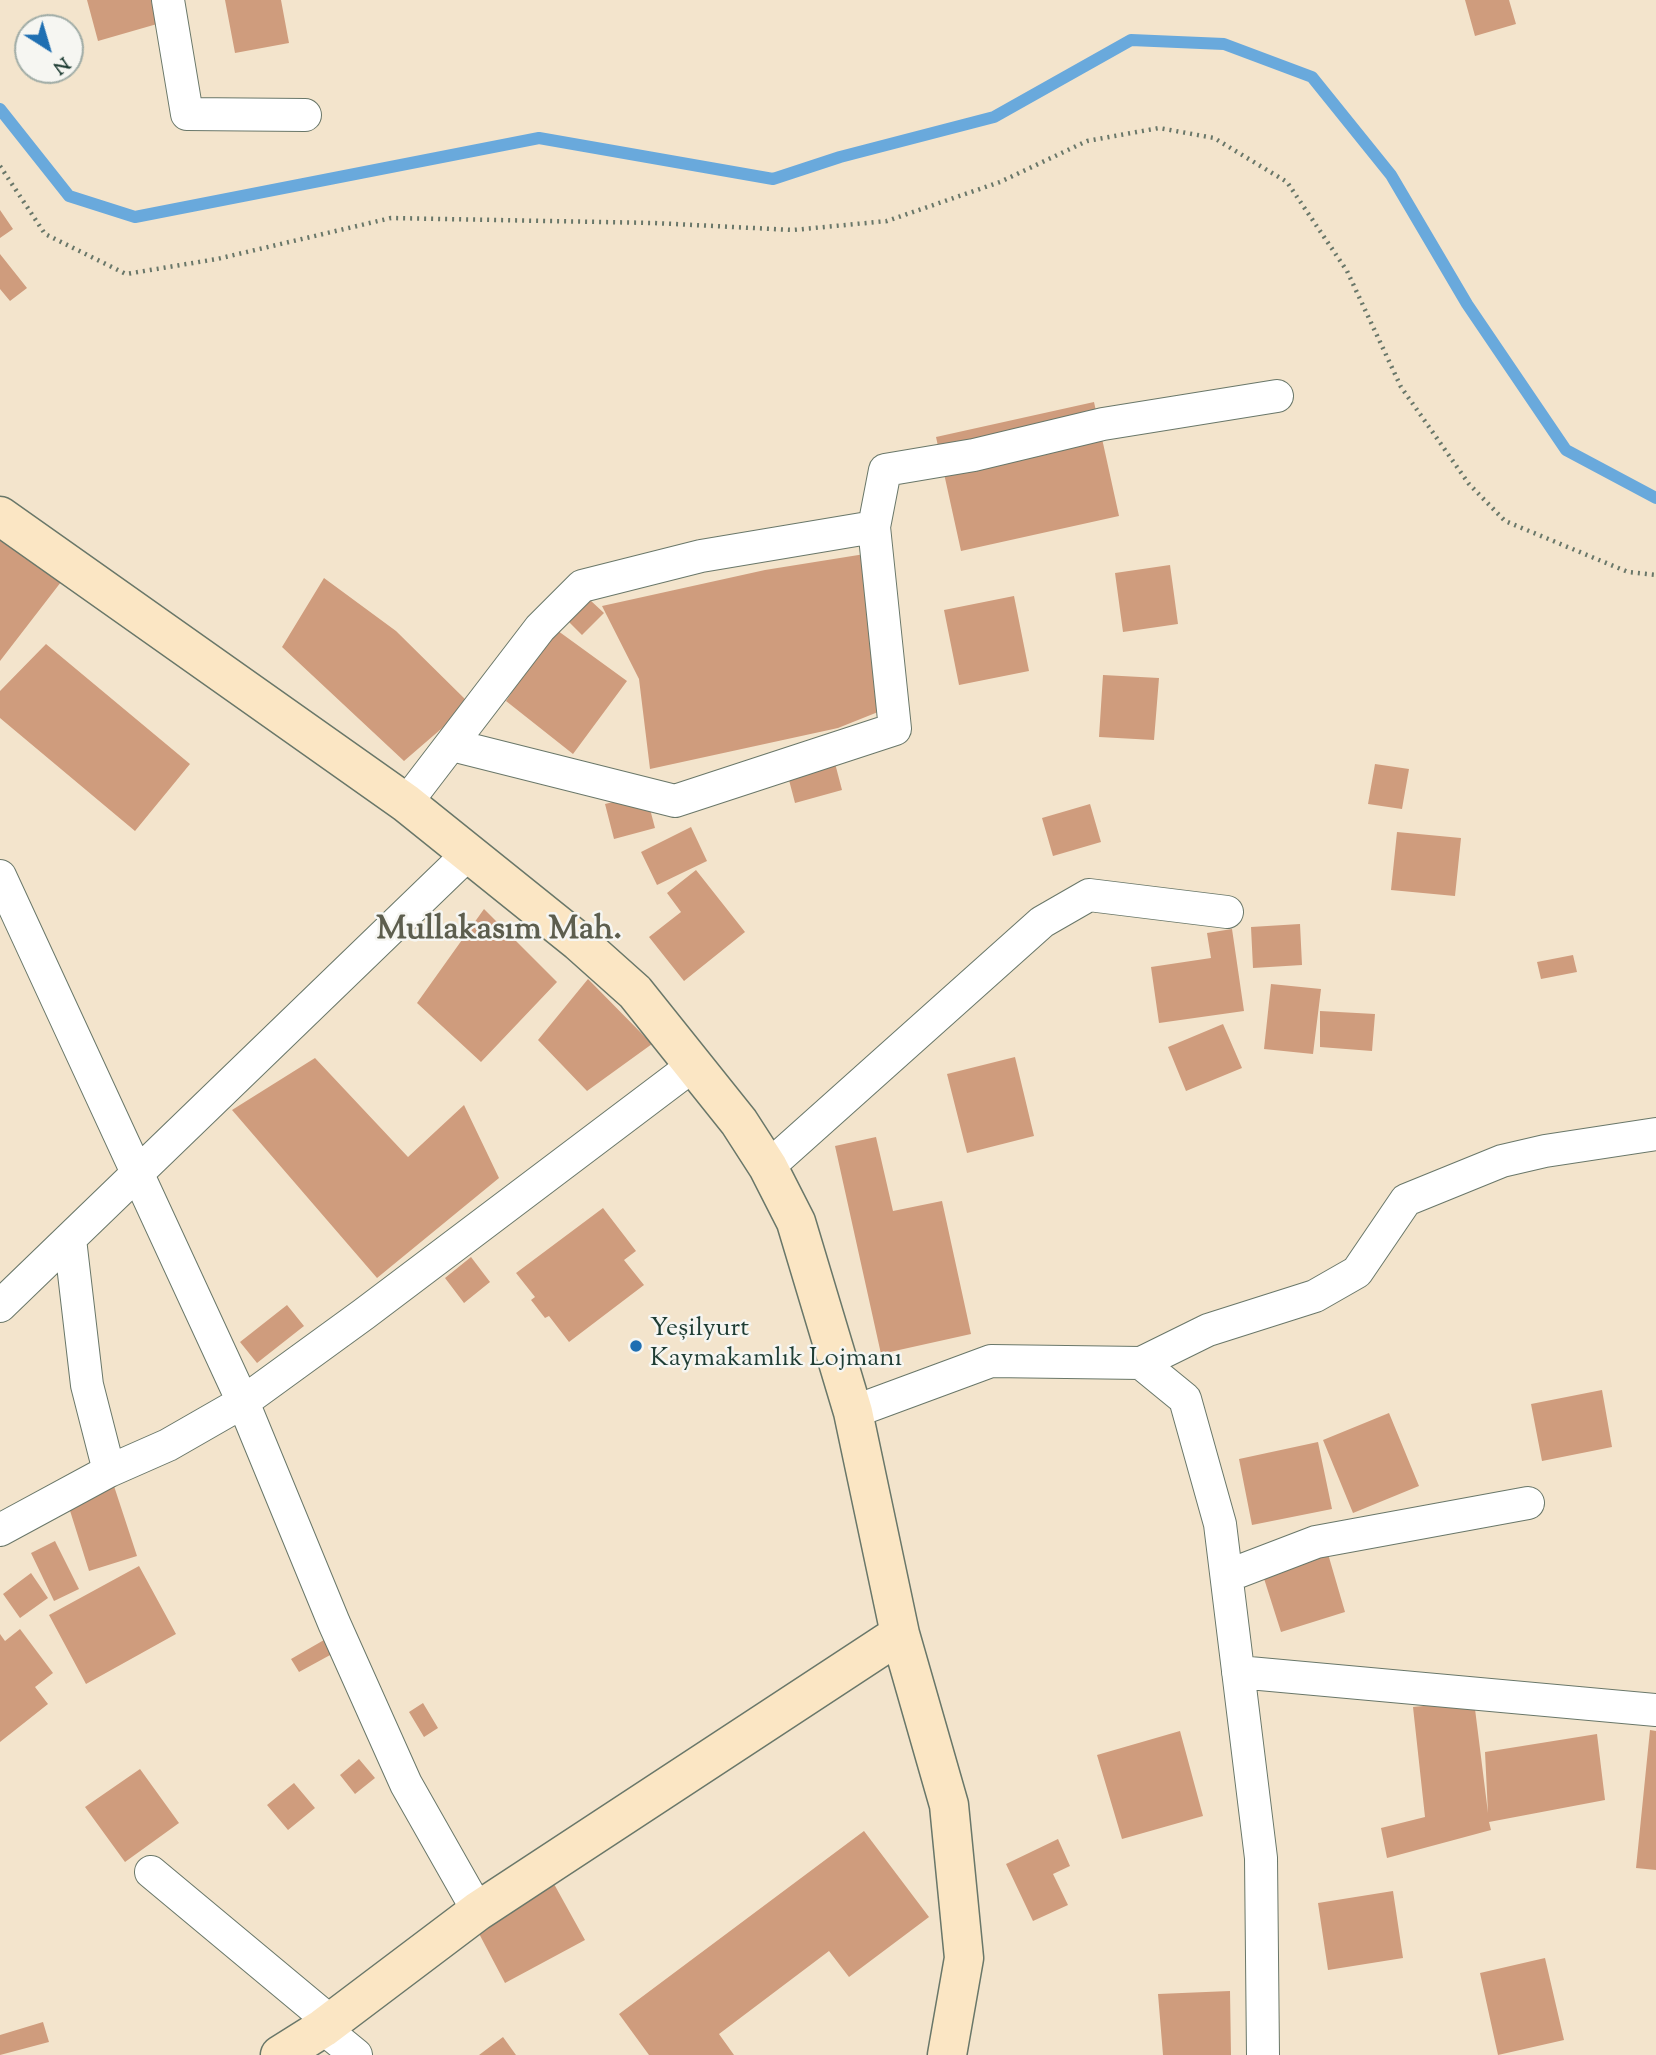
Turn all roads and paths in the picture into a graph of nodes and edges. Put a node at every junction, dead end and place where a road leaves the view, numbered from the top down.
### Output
1 (168, 0) edge
2 (305, 115) dead end
3 (0, 166) edge
4 (1277, 396) dead end
5 (0, 516) edge
6 (874, 527) junction
7 (1656, 575) edge
8 (452, 745) junction
9 (405, 803) junction
10 (470, 852) junction
11 (0, 876) edge
12 (1227, 912) dead end
13 (695, 1064) junction
14 (1656, 1135) edge
15 (768, 1167) junction
16 (136, 1176) junction
17 (70, 1239) junction
18 (0, 1306) edge
19 (1141, 1363) junction
20 (243, 1402) junction
21 (853, 1412) junction
22 (109, 1471) junction
23 (1528, 1503) dead end
24 (0, 1530) edge
25 (1227, 1576) junction
26 (900, 1634) junction
27 (1238, 1672) junction
28 (1656, 1710) edge
29 (151, 1872) dead end
30 (478, 1911) junction
31 (327, 2025) junction
32 (280, 2055) edge
33 (356, 2055) edge
34 (947, 2055) edge
35 (1264, 2055) edge

1 - 2 street
3 - 7 path
4 - 6 street
5 - 9 main road
6 - 8 street
6 - 8 street
8 - 9 street
9 - 10 main road
10 - 13 main road
10 - 16 street
11 - 16 street
12 - 15 street
13 - 15 main road
13 - 20 street
14 - 19 street
15 - 21 main road
16 - 17 street
16 - 20 street
17 - 18 street
17 - 22 street
19 - 21 street
19 - 25 street
20 - 22 street
20 - 30 street
21 - 26 main road
22 - 24 street
23 - 25 street
25 - 27 street
26 - 30 main road
26 - 34 main road
27 - 28 street
27 - 35 street
29 - 31 street
30 - 31 main road
31 - 32 main road
31 - 33 street

